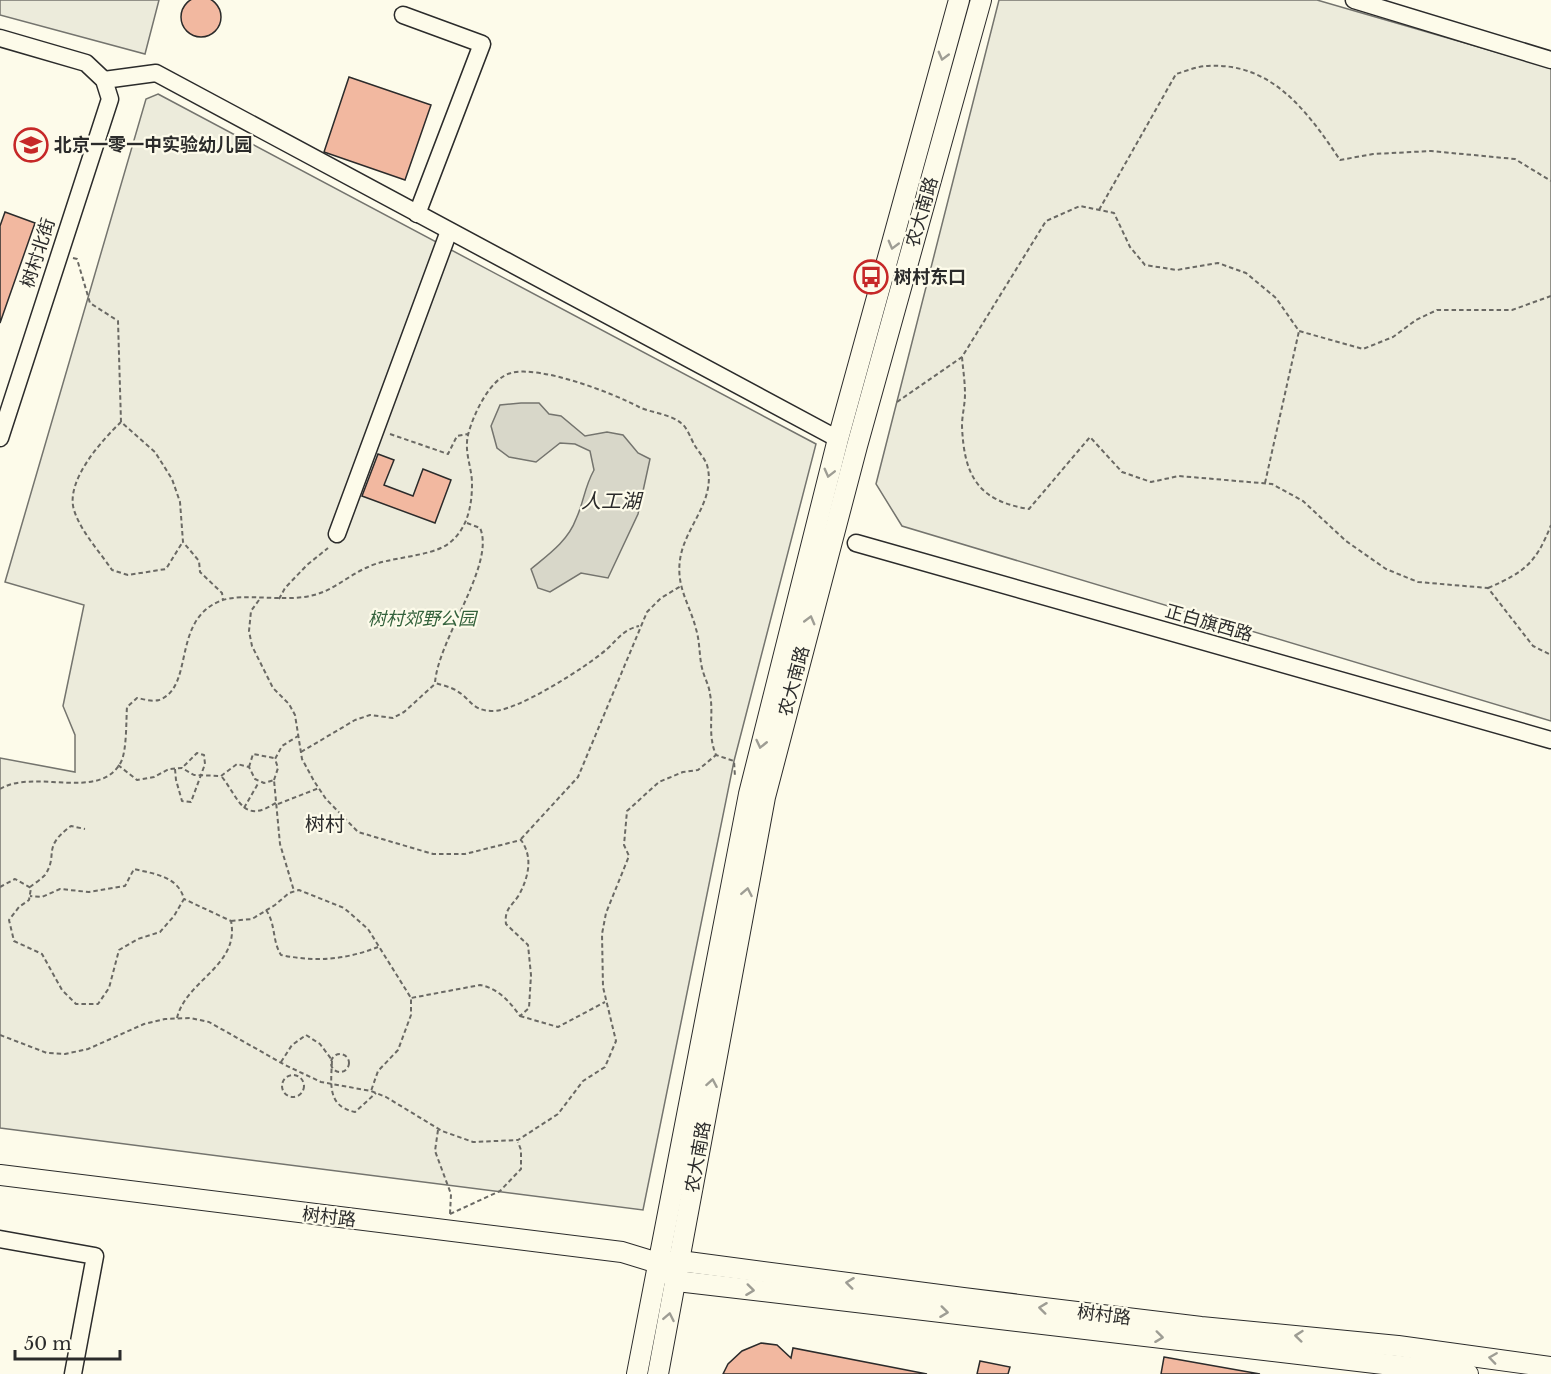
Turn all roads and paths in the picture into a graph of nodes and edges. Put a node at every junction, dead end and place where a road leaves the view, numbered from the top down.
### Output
1 (959, 0) edge
2 (981, 0) edge
3 (1354, 0) edge
4 (1402, 6) edge
5 (403, 15) dead end
6 (0, 38) edge
7 (1551, 60) edge
8 (104, 80) junction
9 (1551, 180) edge
10 (1099, 210) junction
11 (417, 214) junction
12 (449, 231) junction
13 (59, 254) junction
14 (1551, 296) edge
15 (1299, 331) junction
16 (962, 357) junction
17 (897, 402) dead end
18 (122, 422) junction
19 (376, 429) junction
20 (468, 434) junction
21 (0, 438) edge
22 (837, 439) junction
23 (1265, 483) junction
24 (467, 523) junction
25 (1551, 525) edge
26 (337, 534) joint
27 (183, 542) junction
28 (856, 543) dead end
29 (681, 586) junction
30 (1488, 588) junction
31 (260, 599) junction
32 (279, 599) junction
33 (223, 600) junction
34 (639, 626) junction
35 (1551, 655) edge
36 (435, 683) junction
37 (298, 736) junction
38 (1551, 740) edge
39 (301, 752) junction
40 (716, 754) junction
41 (275, 759) junction
42 (118, 765) junction
43 (249, 767) junction
44 (176, 768) junction
45 (182, 768) junction
46 (199, 775) junction
47 (221, 776) junction
48 (274, 780) junction
49 (259, 781) junction
50 (734, 781) dead end
51 (319, 788) junction
52 (0, 789) edge
53 (278, 803) junction
54 (244, 808) junction
55 (85, 829) dead end
56 (520, 840) junction
57 (0, 887) edge
58 (30, 887) junction
59 (294, 891) junction
60 (30, 896) junction
61 (184, 899) junction
62 (266, 910) junction
63 (231, 921) junction
64 (379, 946) junction
65 (411, 998) junction
66 (606, 1001) junction
67 (520, 1016) junction
68 (177, 1018) junction
69 (0, 1035) edge
70 (332, 1060) junction
71 (281, 1062) junction
72 (307, 1074) junction
73 (303, 1081) junction
74 (329, 1084) junction
75 (371, 1091) junction
76 (376, 1093) junction
77 (438, 1129) junction
78 (518, 1140) junction
79 (0, 1175) edge
80 (447, 1222) junction
81 (0, 1239) edge
82 (680, 1261) junction
83 (658, 1263) junction
84 (676, 1281) junction
85 (1551, 1366) edge
86 (73, 1374) edge
87 (637, 1374) edge
88 (658, 1374) edge
89 (1468, 1374) edge

1 -> 22 main road, 农大南路
82 -> 2 main road, 农大南路
3 - 4 street
4 - 7 street
5 - 11 street
6 - 8 street
8 - 11 street
8 - 13 street, 树村北街
9 - 10 path
10 - 15 path
10 - 16 path
11 - 12 street
12 - 19 street
12 - 22 street
13 - 18 path
13 - 21 street, 树村北街
14 - 15 path
15 - 23 path
16 - 17 path
16 - 23 path
18 - 27 path
18 - 27 path
19 - 20 path
19 - 26 street
20 - 24 path
20 - 29 path
22 -> 83 main road, 农大南路
23 - 30 path
24 - 32 path
24 - 36 path
25 - 30 path
26 - 32 path
27 - 33 path
28 - 38 street, 正白旗西路
29 - 34 path
29 - 40 path
30 - 35 path
31 - 32 path
31 - 33 path
31 - 37 path
33 - 42 path
34 - 36 path
34 - 56 path
36 - 39 path
37 - 39 path
37 - 41 path
39 - 51 path
40 - 50 path
40 - 66 path
41 - 43 path
41 - 48 path
42 - 44 path
42 - 52 path
43 - 47 path
43 - 49 path
44 - 45 path
44 - 46 path
45 - 46 path
45 - 46 path
46 - 47 path
47 - 54 path
48 - 49 path
48 - 53 path
49 - 54 path
51 - 53 path
51 - 56 path
53 - 54 path
53 - 59 path
55 - 58 path
56 - 67 path
57 - 58 path
58 - 60 path
59 - 62 path
59 - 64 path
60 - 61 path
60 - 61 path
61 - 63 path
62 - 63 path
62 - 64 path
63 - 68 path
64 - 65 path
65 - 67 path
65 - 75 path
66 - 67 path
66 - 78 path
68 - 69 path
68 - 71 path
70 - 70 path
70 - 71 path
70 - 74 path
71 - 72 path
72 - 73 path
72 - 74 path
73 - 73 path
74 - 75 path
74 - 76 path
75 - 76 path
76 - 77 path
77 - 78 path
77 - 80 path
78 - 80 path
79 - 80 main road, 树村路
80 - 83 main road, 树村路
81 - 86 street
82 - 83 main road, 树村路
82 - 84 main road, 农大南路
85 -> 82 main road, 树村路
83 - 84 main road, 树村路
83 - 87 main road, 农大南路
88 -> 84 main road, 农大南路
84 -> 89 main road, 树村路

